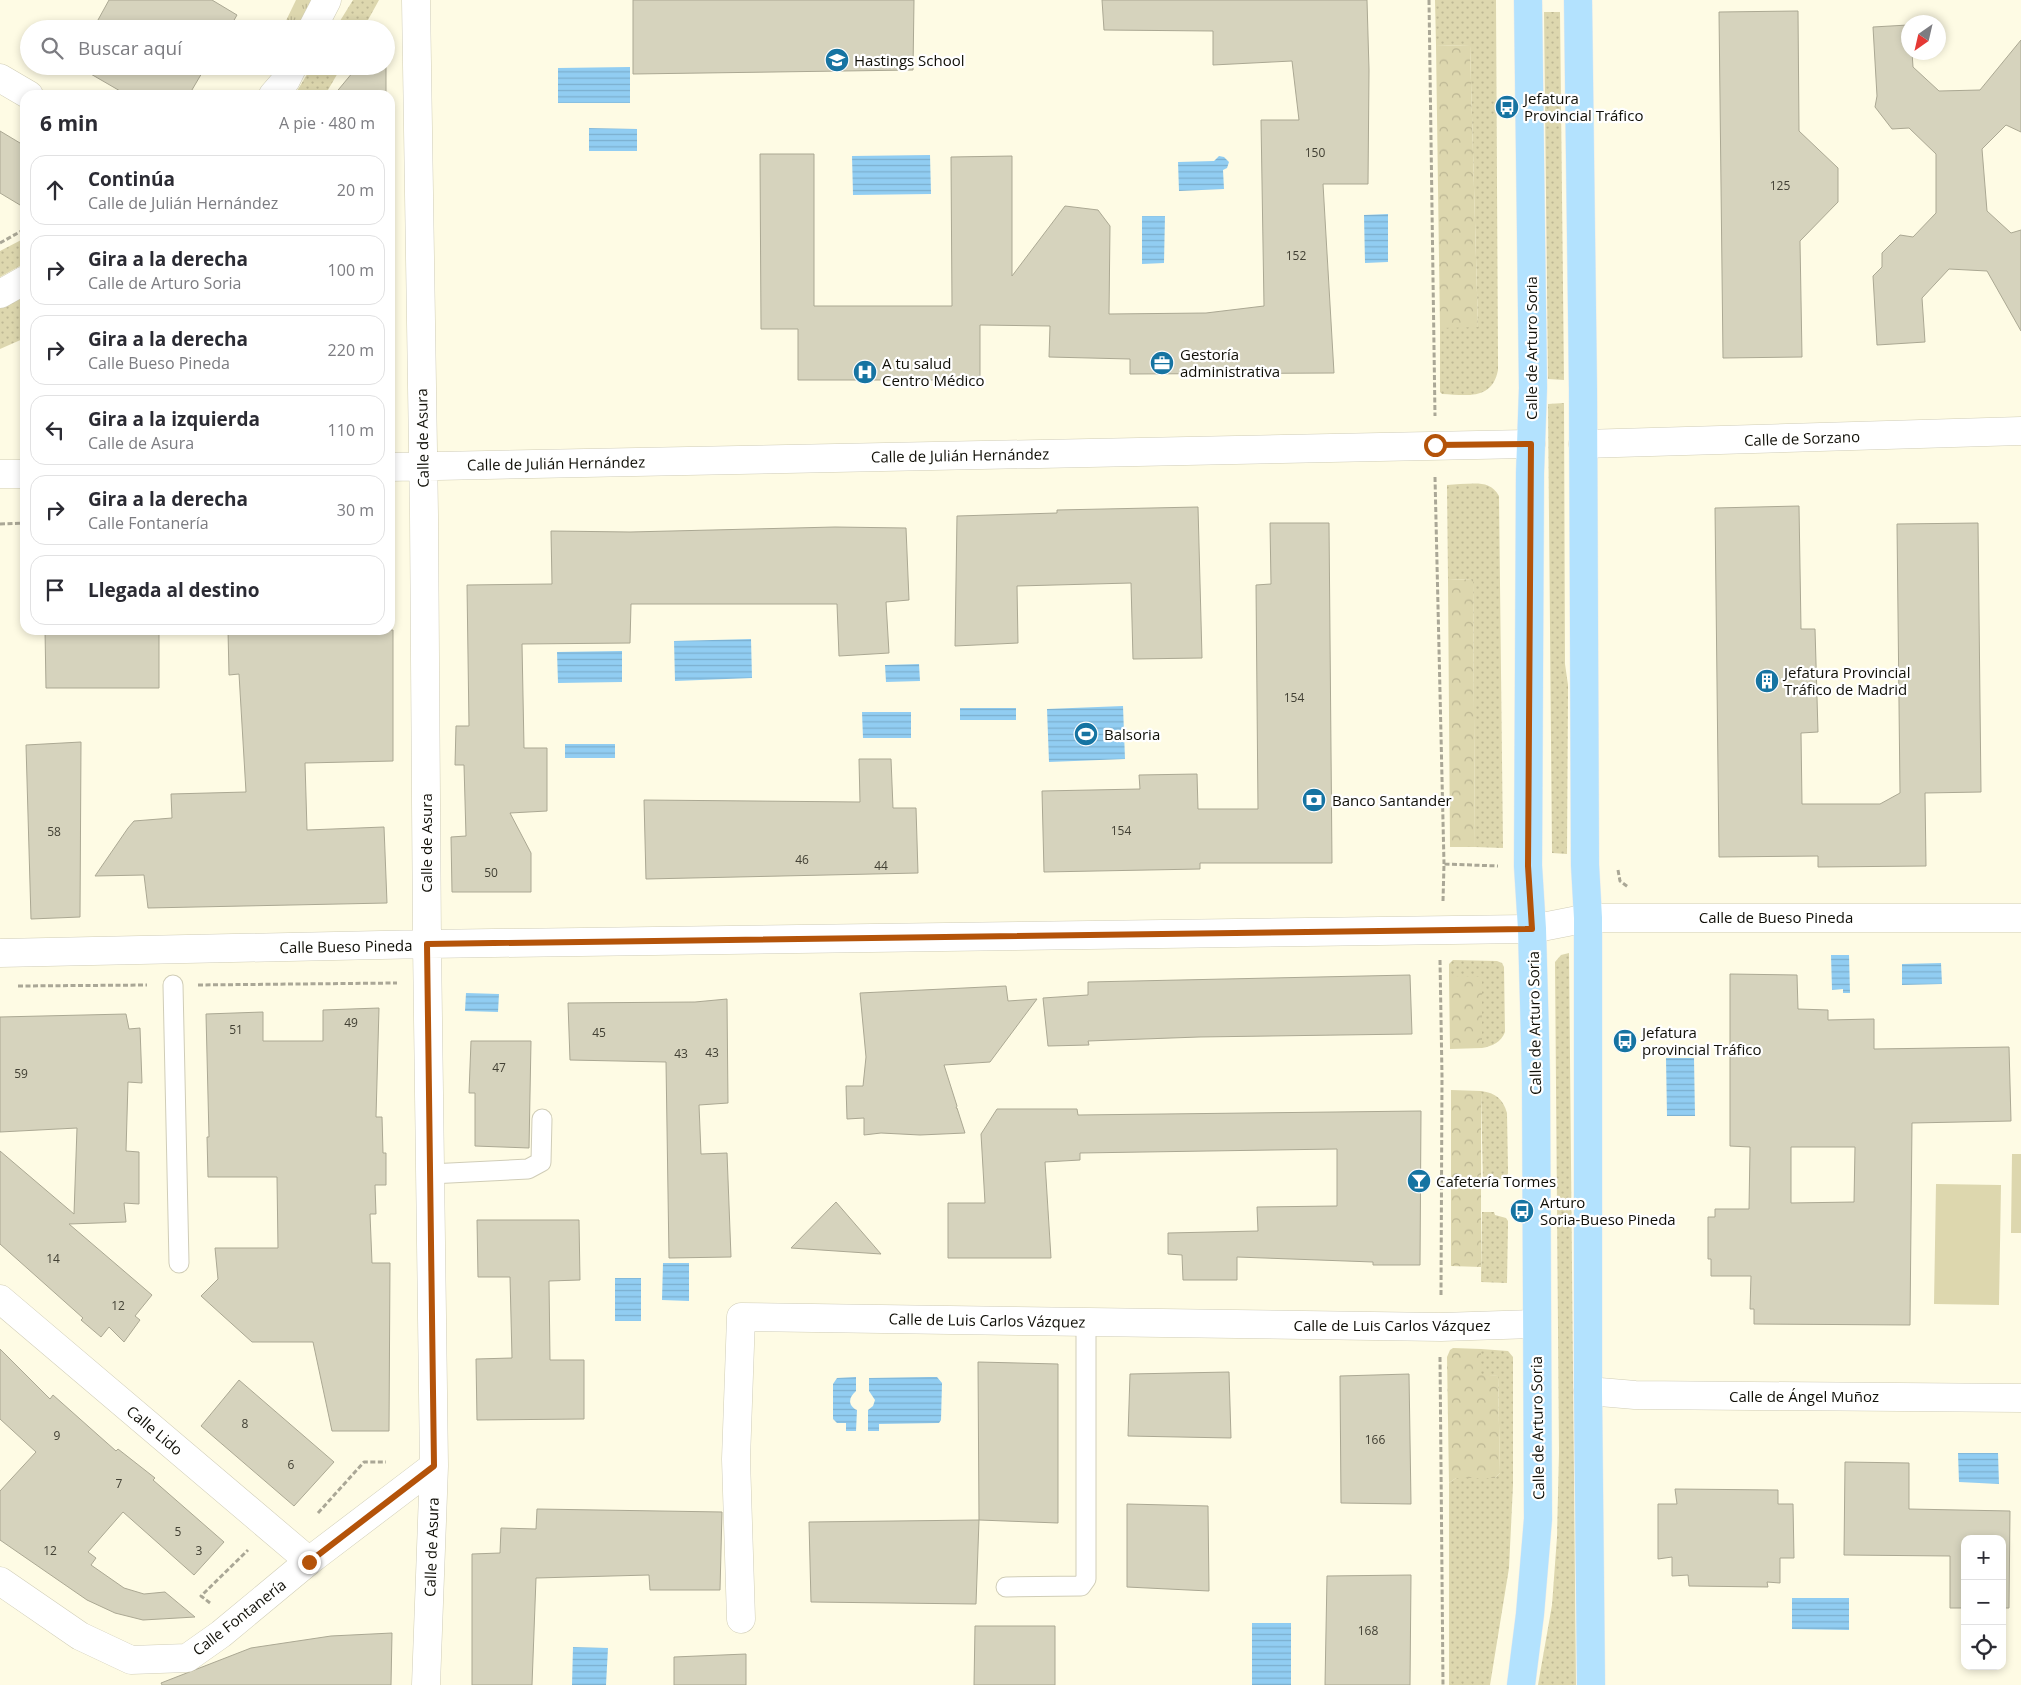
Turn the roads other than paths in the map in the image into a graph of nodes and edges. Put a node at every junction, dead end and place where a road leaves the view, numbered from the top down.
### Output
1 (327, 0) edge
2 (416, 0) edge
3 (1528, 0) edge
4 (1578, 0) edge
5 (317, 20) edge
6 (0, 78) edge
7 (20, 90) edge
8 (20, 283) edge
9 (0, 294) edge
10 (2021, 431) edge
11 (1531, 444) junction
12 (1583, 444) junction
13 (422, 466) junction
14 (395, 467) edge
15 (0, 474) edge
16 (20, 474) edge
17 (1588, 918) junction
18 (2021, 918) edge
19 (1532, 929) junction
20 (427, 944) junction
21 (0, 953) edge
22 (173, 985) road end
23 (542, 1119) dead end
24 (430, 1174) junction
25 (178, 1263) dead end
26 (0, 1299) edge
27 (1086, 1322) junction
28 (1536, 1324) junction
29 (1588, 1391) junction
30 (2021, 1398) edge
31 (434, 1466) junction
32 (309, 1562) junction
33 (0, 1581) edge
34 (1006, 1587) dead end
35 (741, 1619) dead end
36 (426, 1685) edge
37 (1520, 1685) edge
38 (1591, 1685) edge

1 - 5 street
2 - 13 street, Calle de Asura
3 - 11 main road, Calle de Arturo Soria
4 - 12 main road
6 - 7 street
8 - 9 street
10 - 12 street, Calle de Sorzano
11 - 13 street, Calle de Julián Hernández
11 - 19 main road, Calle de Arturo Soria
12 - 17 main road
13 - 14 street, Calle de Julián Hernández
13 - 20 street, Calle de Asura
15 - 16 street
17 - 18 street, Calle de Bueso Pineda
17 - 19 street, Calle de Bueso Pineda
17 - 29 main road
19 - 20 street, Calle Bueso Pineda
19 - 28 main road, Calle de Arturo Soria
20 - 21 street, Calle Bueso Pineda
20 - 24 street, Calle de Asura
22 - 25 lane
23 - 24 lane
24 - 31 street, Calle de Asura
26 - 32 street, Calle Lido
27 - 28 street, Calle de Luis Carlos Vázquez
27 - 34 lane
27 - 35 street, Calle de Luis Carlos Vázquez
28 - 37 main road, Calle de Arturo Soria
29 - 30 street, Calle de Ángel Muñoz
29 - 38 main road
31 - 32 street, Calle Fontanería
31 - 36 street, Calle de Asura
32 - 33 street, Calle Fontanería

